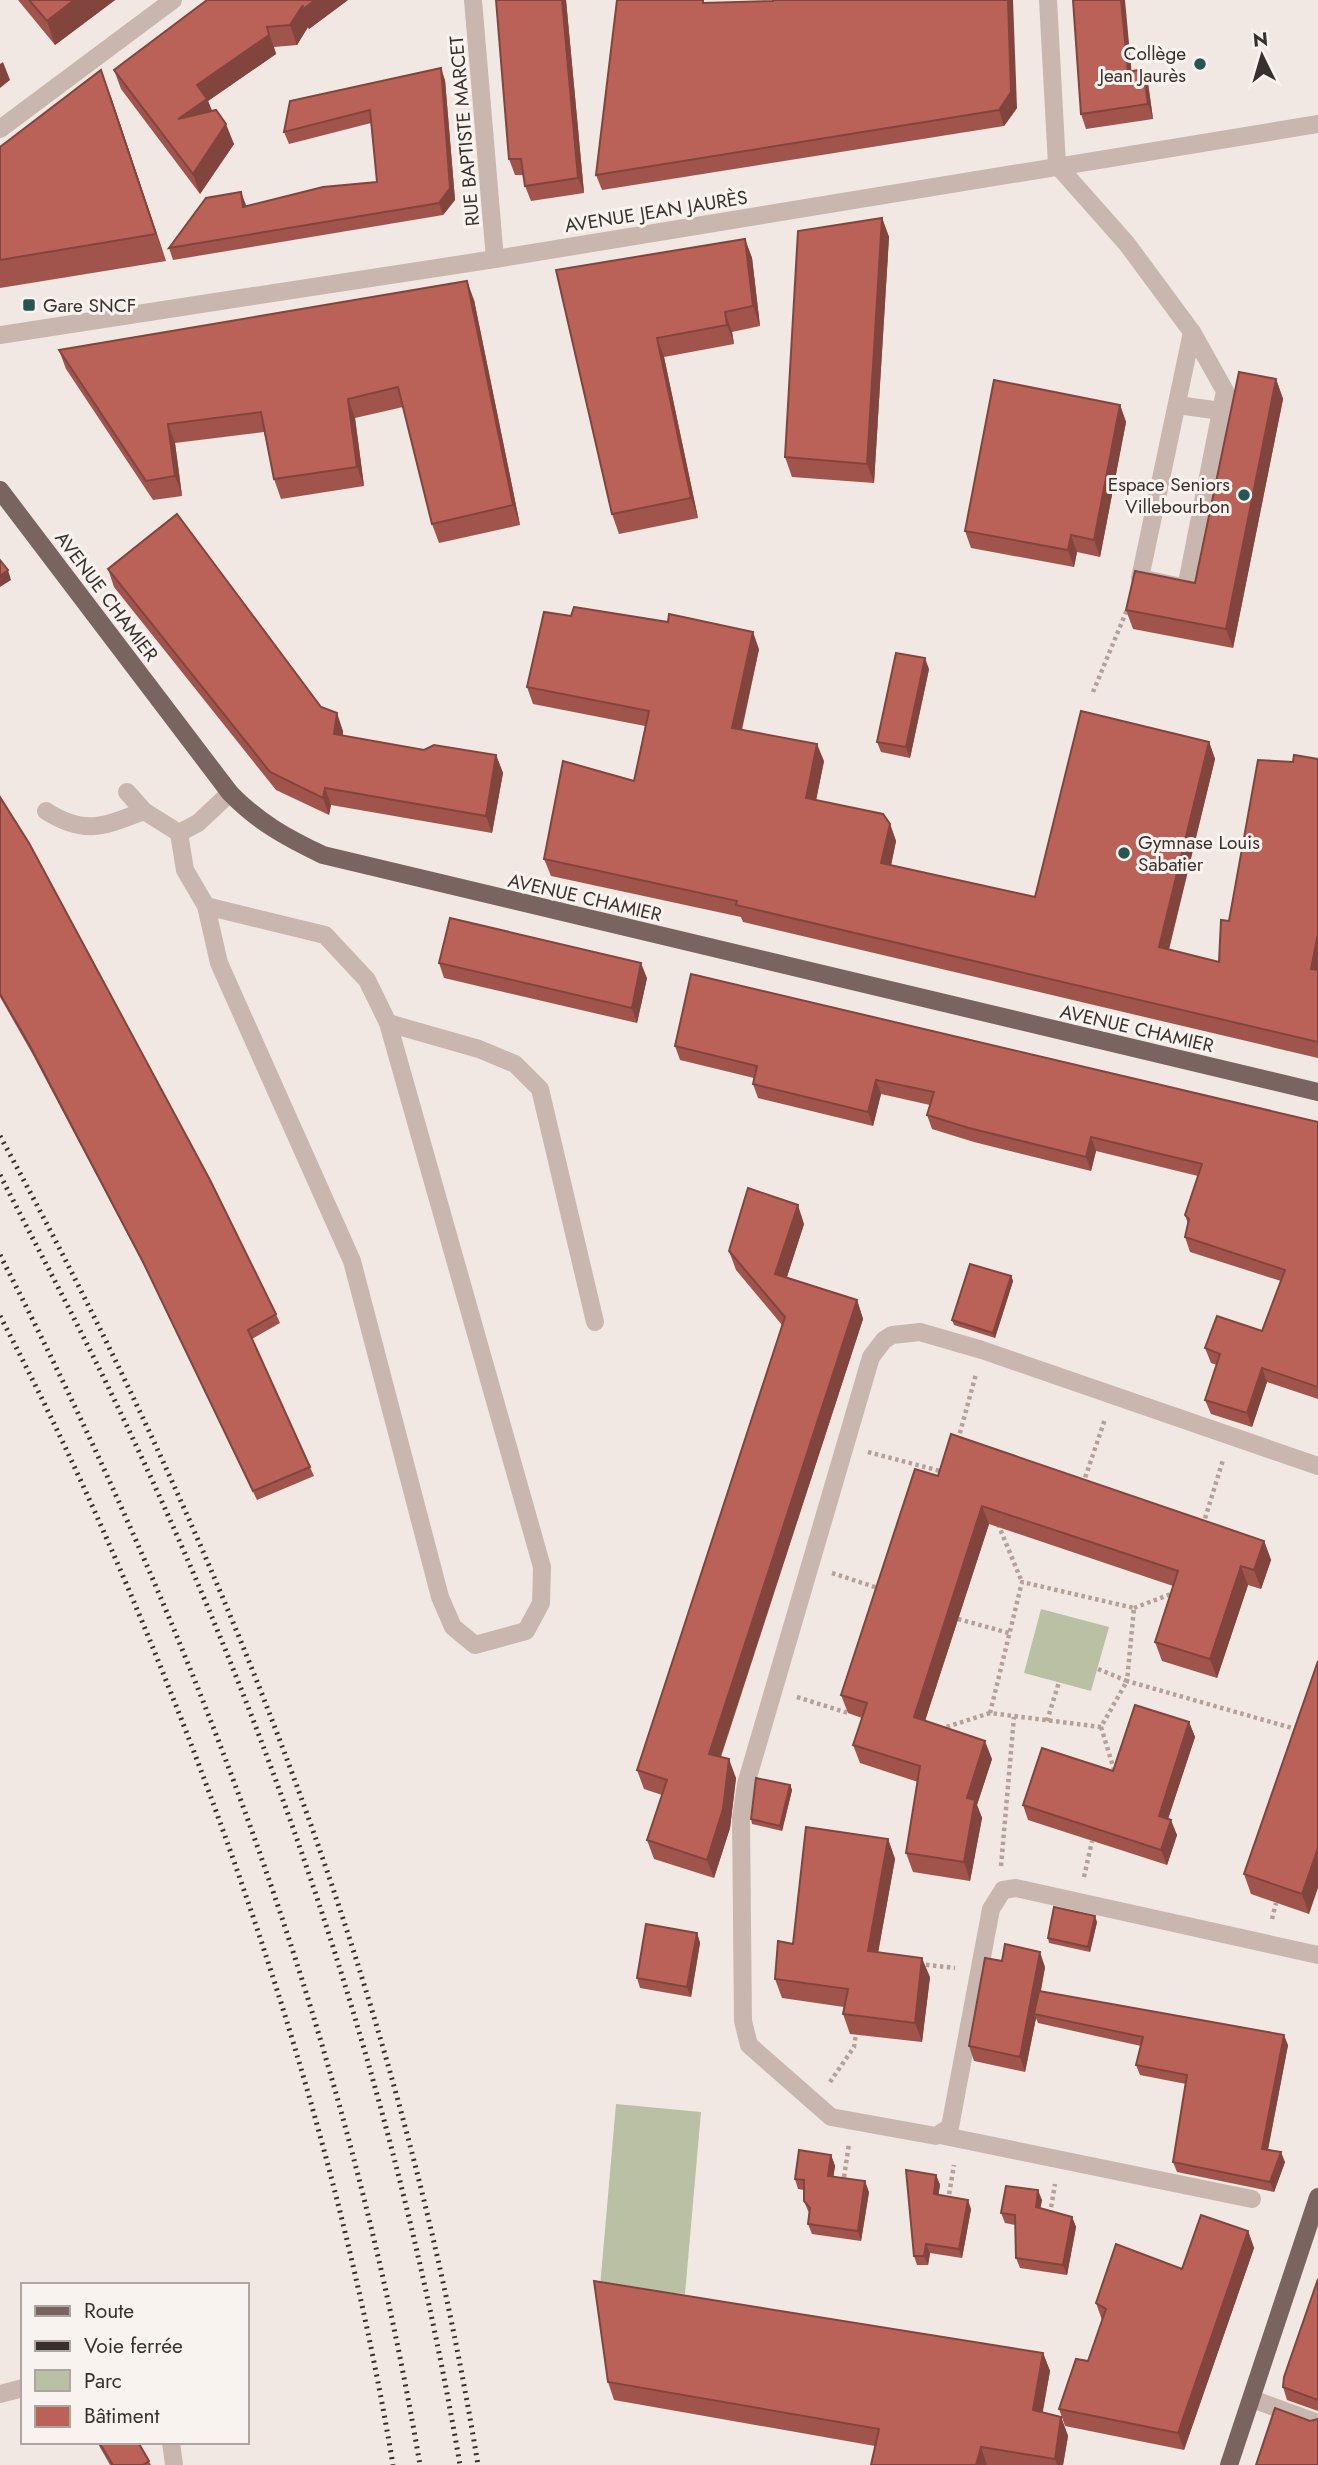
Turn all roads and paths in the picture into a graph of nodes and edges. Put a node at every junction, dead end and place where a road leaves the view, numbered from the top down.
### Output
1 (173, 0) edge
2 (473, 0) edge
3 (1048, 0) edge
4 (1318, 124) edge
5 (0, 129) edge
6 (1057, 165) junction
7 (495, 259) junction
8 (1192, 332) junction
9 (0, 335) edge
10 (1177, 405) junction
11 (1221, 411) junction
12 (0, 490) edge
13 (1140, 578) junction
14 (1093, 692) dead end
15 (127, 792) dead end
16 (230, 793) junction
17 (46, 811) dead end
18 (144, 811) junction
19 (179, 834) junction
20 (206, 906) junction
21 (388, 1023) junction
22 (1318, 1092) edge
23 (595, 1322) dead end
24 (982, 1350) junction
25 (1113, 1395) junction
26 (1231, 1436) junction
27 (843, 1445) junction
28 (955, 1449) edge
29 (952, 1461) edge
30 (1318, 1466) edge
31 (1080, 1494) edge
32 (993, 1511) edge
33 (1199, 1535) edge
34 (808, 1566) junction
35 (1022, 1582) junction
36 (1185, 1588) edge
37 (888, 1591) edge
38 (1134, 1608) junction
39 (958, 1619) edge
40 (1009, 1633) junction
41 (1098, 1669) dead end
42 (1127, 1681) junction
43 (1059, 1682) dead end
44 (773, 1689) junction
45 (848, 1713) edge
46 (989, 1713) junction
47 (1014, 1717) junction
48 (1047, 1721) junction
49 (1101, 1727) junction
50 (932, 1732) edge
51 (1307, 1732) edge
52 (1118, 1786) edge
53 (1092, 1841) edge
54 (998, 1894) junction
55 (1079, 1902) junction
56 (1318, 1955) edge
57 (914, 1963) edge
58 (977, 1970) junction
59 (856, 2035) edge
60 (816, 2104) junction
61 (852, 2121) junction
62 (940, 2135) junction
63 (958, 2139) junction
64 (1058, 2160) junction
65 (842, 2188) edge
66 (1318, 2197) edge
67 (1252, 2199) dead end
68 (948, 2205) edge
69 (1049, 2222) edge
70 (21, 2389) edge
71 (0, 2394) edge
72 (1252, 2399) junction
73 (1318, 2423) edge
74 (171, 2444) edge
75 (174, 2465) edge
76 (1229, 2465) edge

1 - 5 street
2 - 7 street, RUE BAPTISTE MARCET
3 - 6 street
4 - 6 street, AVENUE JEAN JAURÈS
6 - 7 street, AVENUE JEAN JAURÈS
6 - 8 street
7 - 9 street, AVENUE JEAN JAURÈS
8 - 10 street
8 - 11 street
10 - 11 street
10 - 13 street
11 - 13 street
12 - 16 main road, AVENUE CHAMIER
13 - 14 path
15 - 18 street
16 - 19 street
16 - 22 main road, AVENUE CHAMIER
17 - 18 street
18 - 19 street
19 - 20 street
20 - 21 street
20 - 21 street
21 - 23 street
24 - 25 street
24 - 27 street
24 - 28 path
25 - 26 street
25 - 31 path
26 - 30 street
26 - 33 path
27 - 29 path
27 - 34 street
32 - 35 path
34 - 37 path
34 - 44 street
35 - 38 path
35 - 40 path
36 - 38 path
38 - 42 path
39 - 40 path
40 - 46 path
41 - 42 path
42 - 49 path
42 - 51 path
43 - 48 path
44 - 45 path
44 - 60 street
46 - 47 path
46 - 50 path
47 - 48 path
47 - 54 path
48 - 49 path
49 - 52 path
53 - 55 path
54 - 55 street
54 - 58 street
55 - 56 street
57 - 58 path
58 - 62 street
59 - 60 path
60 - 61 street
61 - 62 street
61 - 65 path
62 - 63 street
63 - 64 street
63 - 68 path
64 - 67 street
64 - 69 path
66 - 72 main road
70 - 71 street
72 - 73 street
72 - 76 main road
74 - 75 street

